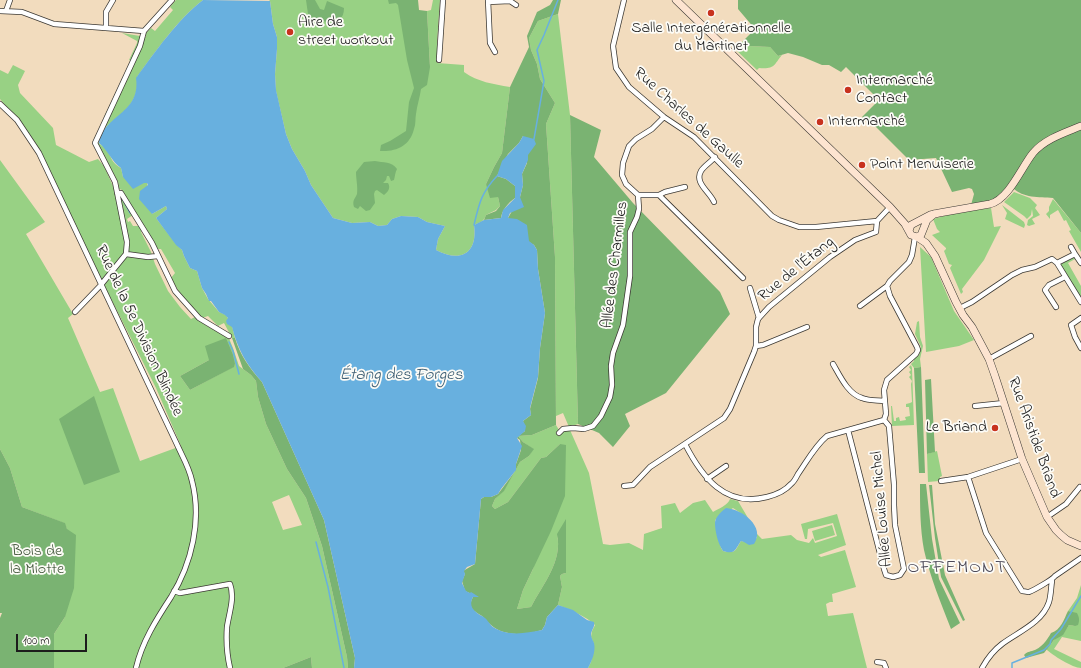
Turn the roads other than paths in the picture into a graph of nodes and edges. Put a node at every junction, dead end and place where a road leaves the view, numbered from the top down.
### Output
1 (10, 0) edge
2 (113, 0) edge
3 (172, 0) edge
4 (443, 0) edge
5 (624, 0) edge
6 (676, 0) edge
7 (488, 1) edge
8 (516, 5) dead end
9 (0, 11) edge
10 (6, 11) junction
11 (106, 28) junction
12 (144, 31) junction
13 (495, 52) dead end
14 (439, 60) dead end
15 (0, 104) edge
16 (664, 117) junction
17 (1081, 126) edge
18 (715, 157) junction
19 (685, 188) dead end
20 (117, 192) junction
21 (638, 195) junction
22 (659, 195) junction
23 (714, 202) dead end
24 (890, 207) junction
25 (934, 214) junction
26 (877, 221) junction
27 (915, 223) junction
28 (923, 230) junction
29 (913, 235) junction
30 (1071, 247) dead end
31 (126, 254) junction
32 (1075, 254) junction
33 (158, 256) junction
34 (1057, 263) junction
35 (1081, 263) edge
36 (1065, 277) junction
37 (743, 278) dead end
38 (101, 284) junction
39 (888, 286) junction
40 (750, 288) dead end
41 (1081, 302) edge
42 (860, 306) dead end
43 (1056, 307) dead end
44 (962, 308) junction
45 (75, 312) dead end
46 (759, 318) junction
47 (1081, 318) edge
48 (807, 327) dead end
49 (229, 336) dead end
50 (1031, 336) dead end
51 (756, 346) junction
52 (1081, 348) edge
53 (989, 359) junction
54 (833, 364) dead end
55 (885, 401) junction
56 (1004, 403) junction
57 (975, 406) dead end
58 (884, 420) junction
59 (848, 430) junction
60 (559, 433) dead end
61 (685, 444) junction
62 (1022, 460) junction
63 (726, 466) dead end
64 (968, 477) junction
65 (707, 479) junction
66 (941, 481) dead end
67 (624, 486) dead end
68 (1080, 487) dead end
69 (1047, 517) junction
70 (1081, 546) edge
71 (1081, 558) edge
72 (1052, 580) junction
73 (174, 591) junction
74 (877, 662) dead end
75 (136, 668) edge
76 (230, 668) edge
77 (886, 668) edge
78 (983, 668) edge

1 - 10 street
2 - 11 street
3 - 12 street
4 - 14 street
5 - 16 street, Rue Charles de Gaulle
6 - 24 street, Rue Aristide Briand
7 - 8 street
7 - 13 street
9 - 10 street
10 - 11 street
11 - 12 street
12 - 20 street
15 - 38 street, Rue de la 5e Division Blindée
16 - 18 street, Rue Charles de Gaulle
16 - 21 street, Allée des Charmilles
17 - 25 street
18 - 23 street
18 - 26 street, Rue Charles de Gaulle
19 - 22 street
20 - 31 street
20 - 33 street
21 - 22 street
21 - 60 street, Allée des Charmilles
22 - 37 street
24 - 26 street
24 - 27 street, Rue Aristide Briand
24 - 29 street, Rue Aristide Briand
25 - 27 street
25 - 28 street
26 - 46 street, Rue de l'Étang
27 - 28 street
27 - 29 street
28 - 29 street
28 - 44 street, Rue Aristide Briand
29 - 39 street
29 - 44 street, Rue Aristide Briand
30 - 32 street
31 - 33 street
31 - 38 street
32 - 34 street
32 - 35 street
33 - 49 street
34 - 36 street
34 - 44 street
36 - 41 street
36 - 43 street
38 - 45 street
38 - 73 street, Rue de la 5e Division Blindée
39 - 42 street
39 - 55 street
40 - 46 street
44 - 53 street, Rue Aristide Briand
46 - 51 street, Rue de l'Étang
47 - 52 street
48 - 51 street
50 - 53 street
51 - 61 street, Rue de l'Étang
53 - 56 street, Rue Aristide Briand
54 - 55 street
55 - 58 street
56 - 57 street
56 - 62 street, Rue Aristide Briand
58 - 59 street
58 - 59 street, Allée Louise Michel
59 - 65 street
61 - 65 street
61 - 67 street, Rue de l'Étang
62 - 64 street
62 - 69 street, Rue Aristide Briand
63 - 65 street
64 - 66 street
64 - 72 street
68 - 69 street
69 - 70 street, Rue Aristide Briand
71 - 72 street
72 - 78 street
73 - 75 street, Rue de la 5e Division Blindée
73 - 76 street
74 - 77 street

